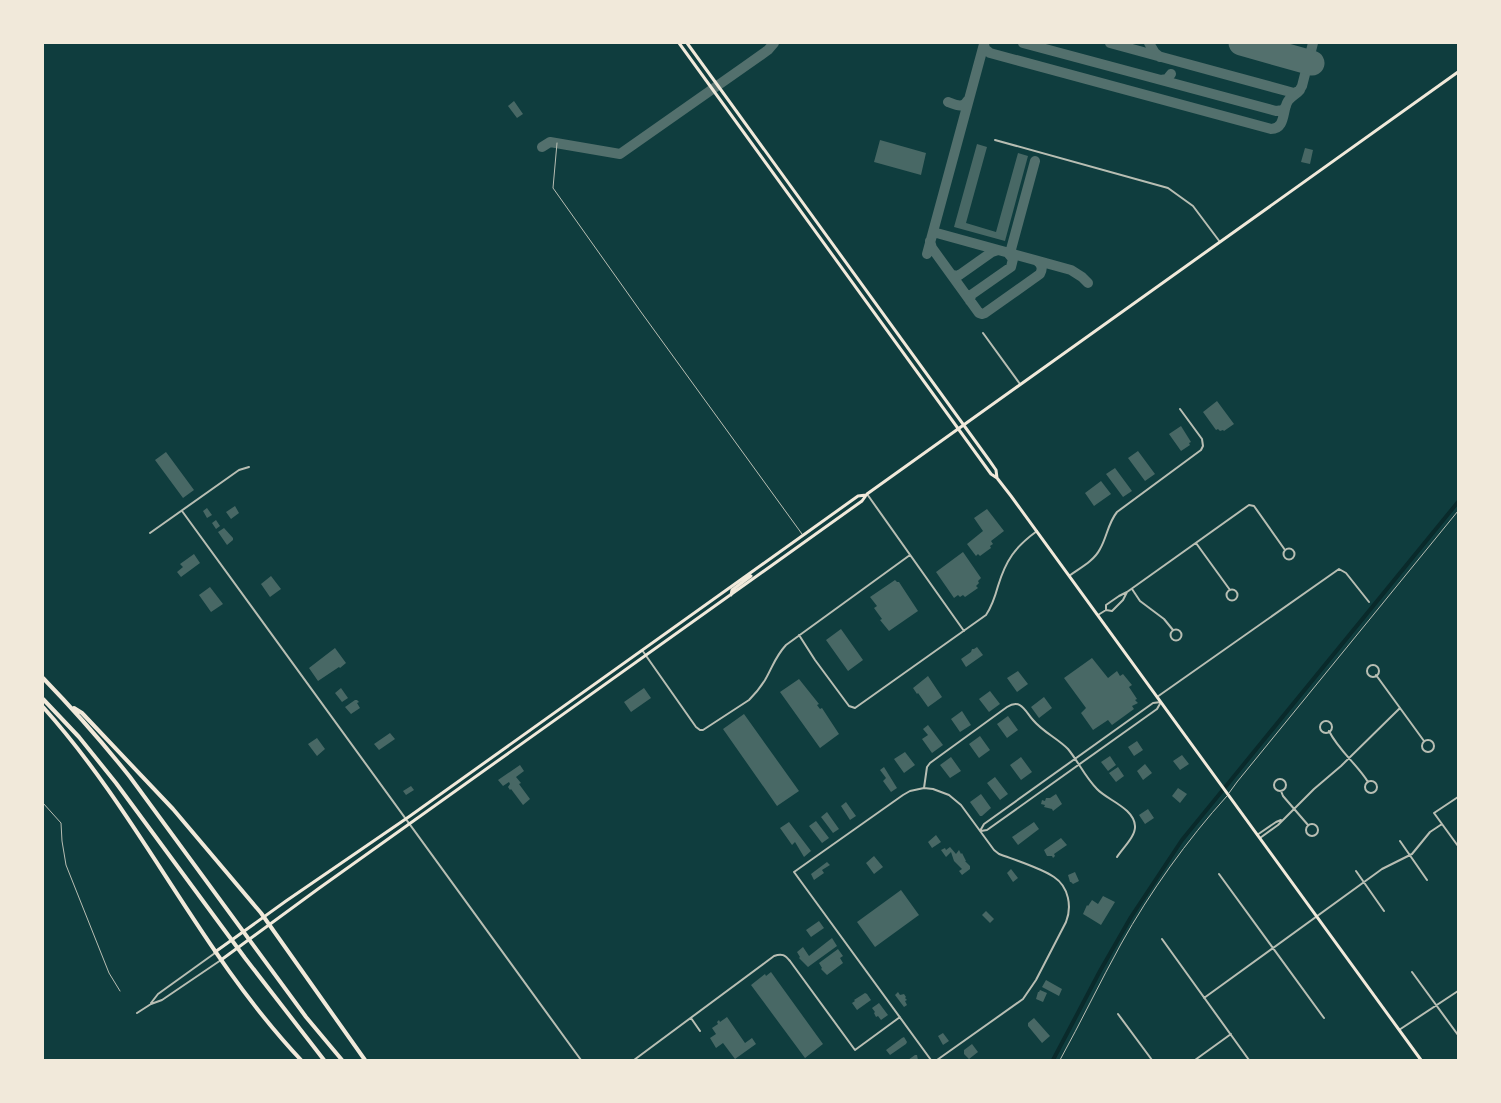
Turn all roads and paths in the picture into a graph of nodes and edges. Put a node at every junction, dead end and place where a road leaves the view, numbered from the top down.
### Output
1 (679, 43) edge
2 (687, 43) edge
3 (1458, 72) edge
4 (995, 140) dead end
5 (557, 143) dead end
6 (1220, 242) junction
7 (864, 288) junction
8 (859, 291) junction
9 (983, 333) dead end
10 (1021, 385) junction
11 (1180, 409) dead end
12 (964, 425) junction
13 (959, 429) junction
14 (249, 467) dead end
15 (997, 478) junction
16 (866, 494) junction
17 (182, 511) junction
18 (1458, 511) edge
19 (1037, 531) junction
20 (150, 533) dead end
21 (804, 535) junction
22 (807, 541) junction
23 (1196, 543) junction
24 (1286, 550) junction
25 (910, 555) junction
26 (756, 570) junction
27 (1069, 576) junction
28 (1132, 589) junction
29 (1230, 590) junction
30 (1127, 592) junction
31 (731, 595) junction
32 (1369, 602) dead end
33 (1106, 610) junction
34 (1098, 616) junction
35 (1173, 630) junction
36 (964, 631) junction
37 (799, 635) junction
38 (642, 650) junction
39 (646, 656) junction
40 (1376, 675) junction
41 (43, 678) edge
42 (1157, 696) junction
43 (43, 699) edge
44 (1161, 702) junction
45 (68, 704) junction
46 (43, 707) edge
47 (1400, 708) junction
48 (1329, 732) junction
49 (1424, 741) junction
50 (1349, 758) junction
51 (1075, 759) junction
52 (1079, 764) junction
53 (1368, 782) junction
54 (924, 788) junction
55 (1281, 791) junction
56 (1228, 794) junction
57 (1458, 797) edge
58 (1021, 798) junction
59 (43, 803) edge
60 (1025, 803) junction
61 (1294, 808) junction
62 (406, 819) junction
63 (1283, 819) junction
64 (1442, 824) junction
65 (409, 825) junction
66 (1308, 825) junction
67 (980, 831) junction
68 (1257, 835) junction
69 (1260, 838) junction
70 (1400, 841) dead end
71 (1458, 846) edge
72 (1410, 855) junction
73 (1117, 857) dead end
74 (1356, 871) dead end
75 (1219, 874) dead end
76 (1427, 880) dead end
77 (1364, 882) junction
78 (1384, 911) dead end
79 (264, 917) junction
80 (1317, 917) junction
81 (270, 925) junction
82 (1162, 940) dead end
83 (1273, 948) junction
84 (215, 952) junction
85 (221, 960) junction
86 (1412, 972) dead end
87 (120, 991) dead end
88 (1458, 991) edge
89 (1204, 998) junction
90 (151, 1004) junction
91 (1435, 1005) junction
92 (137, 1013) dead end
93 (1118, 1014) dead end
94 (691, 1018) junction
95 (900, 1018) junction
96 (1324, 1018) dead end
97 (1399, 1030) junction
98 (700, 1031) dead end
99 (1231, 1034) junction
100 (1458, 1035) edge
101 (301, 1060) edge
102 (324, 1060) edge
103 (342, 1060) edge
104 (365, 1060) edge
105 (581, 1060) edge
106 (634, 1060) edge
107 (931, 1060) edge
108 (937, 1060) edge
109 (1060, 1060) edge
110 (1152, 1060) edge
111 (1195, 1060) edge
112 (1250, 1060) edge
113 (1421, 1060) edge

1 - 8 main road
2 - 7 main road
3 - 6 main road
4 - 6 street
5 - 21 lane
6 - 10 main road
7 - 8 main road
7 - 12 main road
8 - 13 main road
9 - 10 street
10 - 12 main road
11 - 27 street
12 - 13 main road
12 - 15 main road
13 - 15 main road
13 - 16 main road
14 - 17 street
15 - 19 main road
16 - 21 main road
16 - 22 main road
16 - 25 street
17 - 20 street
17 - 62 street
18 - 56 lane
19 - 27 main road
19 - 36 street
21 - 22 lane
21 - 26 main road
22 - 31 main road
23 - 24 street
23 - 28 street
23 - 29 street
24 - 24 street
25 - 36 street
25 - 37 street
26 - 31 main road
26 - 38 main road
27 - 34 main road
28 - 30 street
28 - 35 street
29 - 29 street
30 - 33 street
30 - 33 street
31 - 39 main road
32 - 42 street
33 - 34 street
34 - 42 main road
35 - 35 street
36 - 37 street
37 - 39 street
38 - 39 street
38 - 62 main road
39 - 65 main road
40 - 40 street
40 - 47 street
41 - 45 highway
42 - 44 main road
43 - 102 highway
44 - 51 street
44 - 52 street
44 - 56 main road
45 - 79 highway
45 - 103 highway
46 - 84 highway
47 - 49 street
47 - 50 street
48 - 48 street
48 - 50 street
49 - 49 street
50 - 53 street
50 - 61 street
51 - 52 street
51 - 54 street
51 - 58 street
52 - 60 street
52 - 73 street
53 - 53 street
54 - 67 street
54 - 95 street
55 - 55 street
55 - 61 street
56 - 68 main road
56 - 109 lane
57 - 64 street
58 - 60 street
58 - 67 street
59 - 87 lane
60 - 67 street
61 - 63 street
61 - 66 street
62 - 65 street
62 - 79 main road
63 - 68 street
63 - 69 street
64 - 71 street
64 - 72 street
65 - 81 main road
65 - 105 street
66 - 66 street
67 - 108 street
68 - 69 main road
69 - 80 main road
70 - 72 street
72 - 76 street
72 - 77 street
74 - 77 street
75 - 83 street
77 - 78 street
77 - 80 street
79 - 81 highway
79 - 84 main road
80 - 83 street
80 - 97 main road
81 - 85 main road
81 - 104 highway
82 - 89 street
83 - 89 street
83 - 96 street
84 - 85 highway
84 - 90 street
85 - 90 street
85 - 101 highway
86 - 91 street
88 - 91 street
89 - 99 street
90 - 92 street
91 - 97 street
91 - 100 street
93 - 110 street
94 - 95 street
94 - 98 street
94 - 106 street
95 - 107 street
97 - 113 main road
99 - 111 street
99 - 112 street

